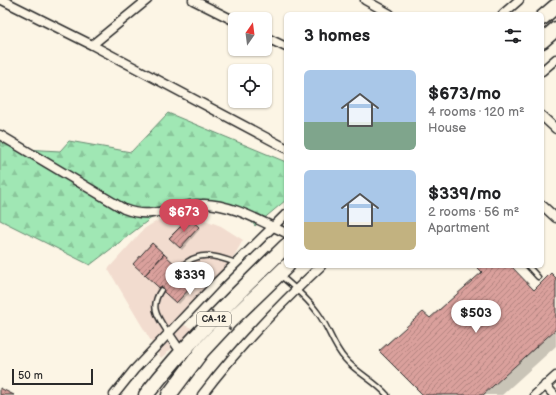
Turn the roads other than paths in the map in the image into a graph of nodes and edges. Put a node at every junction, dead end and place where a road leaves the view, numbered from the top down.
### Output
1 (2, 0) edge
2 (147, 0) edge
3 (193, 0) edge
4 (365, 0) edge
5 (519, 0) edge
6 (556, 6) edge
7 (386, 12) edge
8 (505, 12) edge
9 (544, 16) edge
10 (228, 18) edge
11 (556, 29) edge
12 (544, 39) edge
13 (272, 40) edge
14 (92, 45) junction
15 (284, 46) edge
16 (556, 58) edge
17 (544, 69) edge
18 (544, 118) edge
19 (556, 129) edge
20 (0, 135) edge
21 (284, 147) edge
22 (544, 207) edge
23 (284, 216) edge
24 (556, 218) edge
25 (273, 227) junction
26 (284, 232) edge
27 (284, 248) edge
28 (236, 263) junction
29 (180, 268) dead end
30 (319, 268) edge
31 (530, 268) edge
32 (283, 270) edge
33 (538, 277) dead end
34 (296, 289) junction
35 (161, 290) dead end
36 (168, 333) junction
37 (181, 352) junction
38 (556, 376) edge
39 (545, 385) junction
40 (114, 395) edge
41 (146, 395) edge
42 (169, 395) edge
43 (202, 395) edge
44 (387, 395) edge
45 (535, 395) edge
46 (554, 395) edge

1 - 14 street
2 - 14 street
3 - 10 street
4 - 7 street
5 - 8 street
6 - 9 highway
11 - 12 highway
13 - 15 street
14 - 21 street
16 - 17 street
18 - 19 street
20 - 25 street
22 - 24 street
23 - 25 street
25 - 26 street
25 - 28 street
27 - 37 highway, CA-12
28 - 29 lane
28 - 36 street
30 - 34 street
31 - 33 lane
32 - 34 lane
32 - 42 highway, CA-12
34 - 43 street
34 - 44 lane
35 - 36 lane
36 - 37 street
36 - 40 street
37 - 41 highway, CA-12
38 - 39 street
39 - 45 street
39 - 46 street

